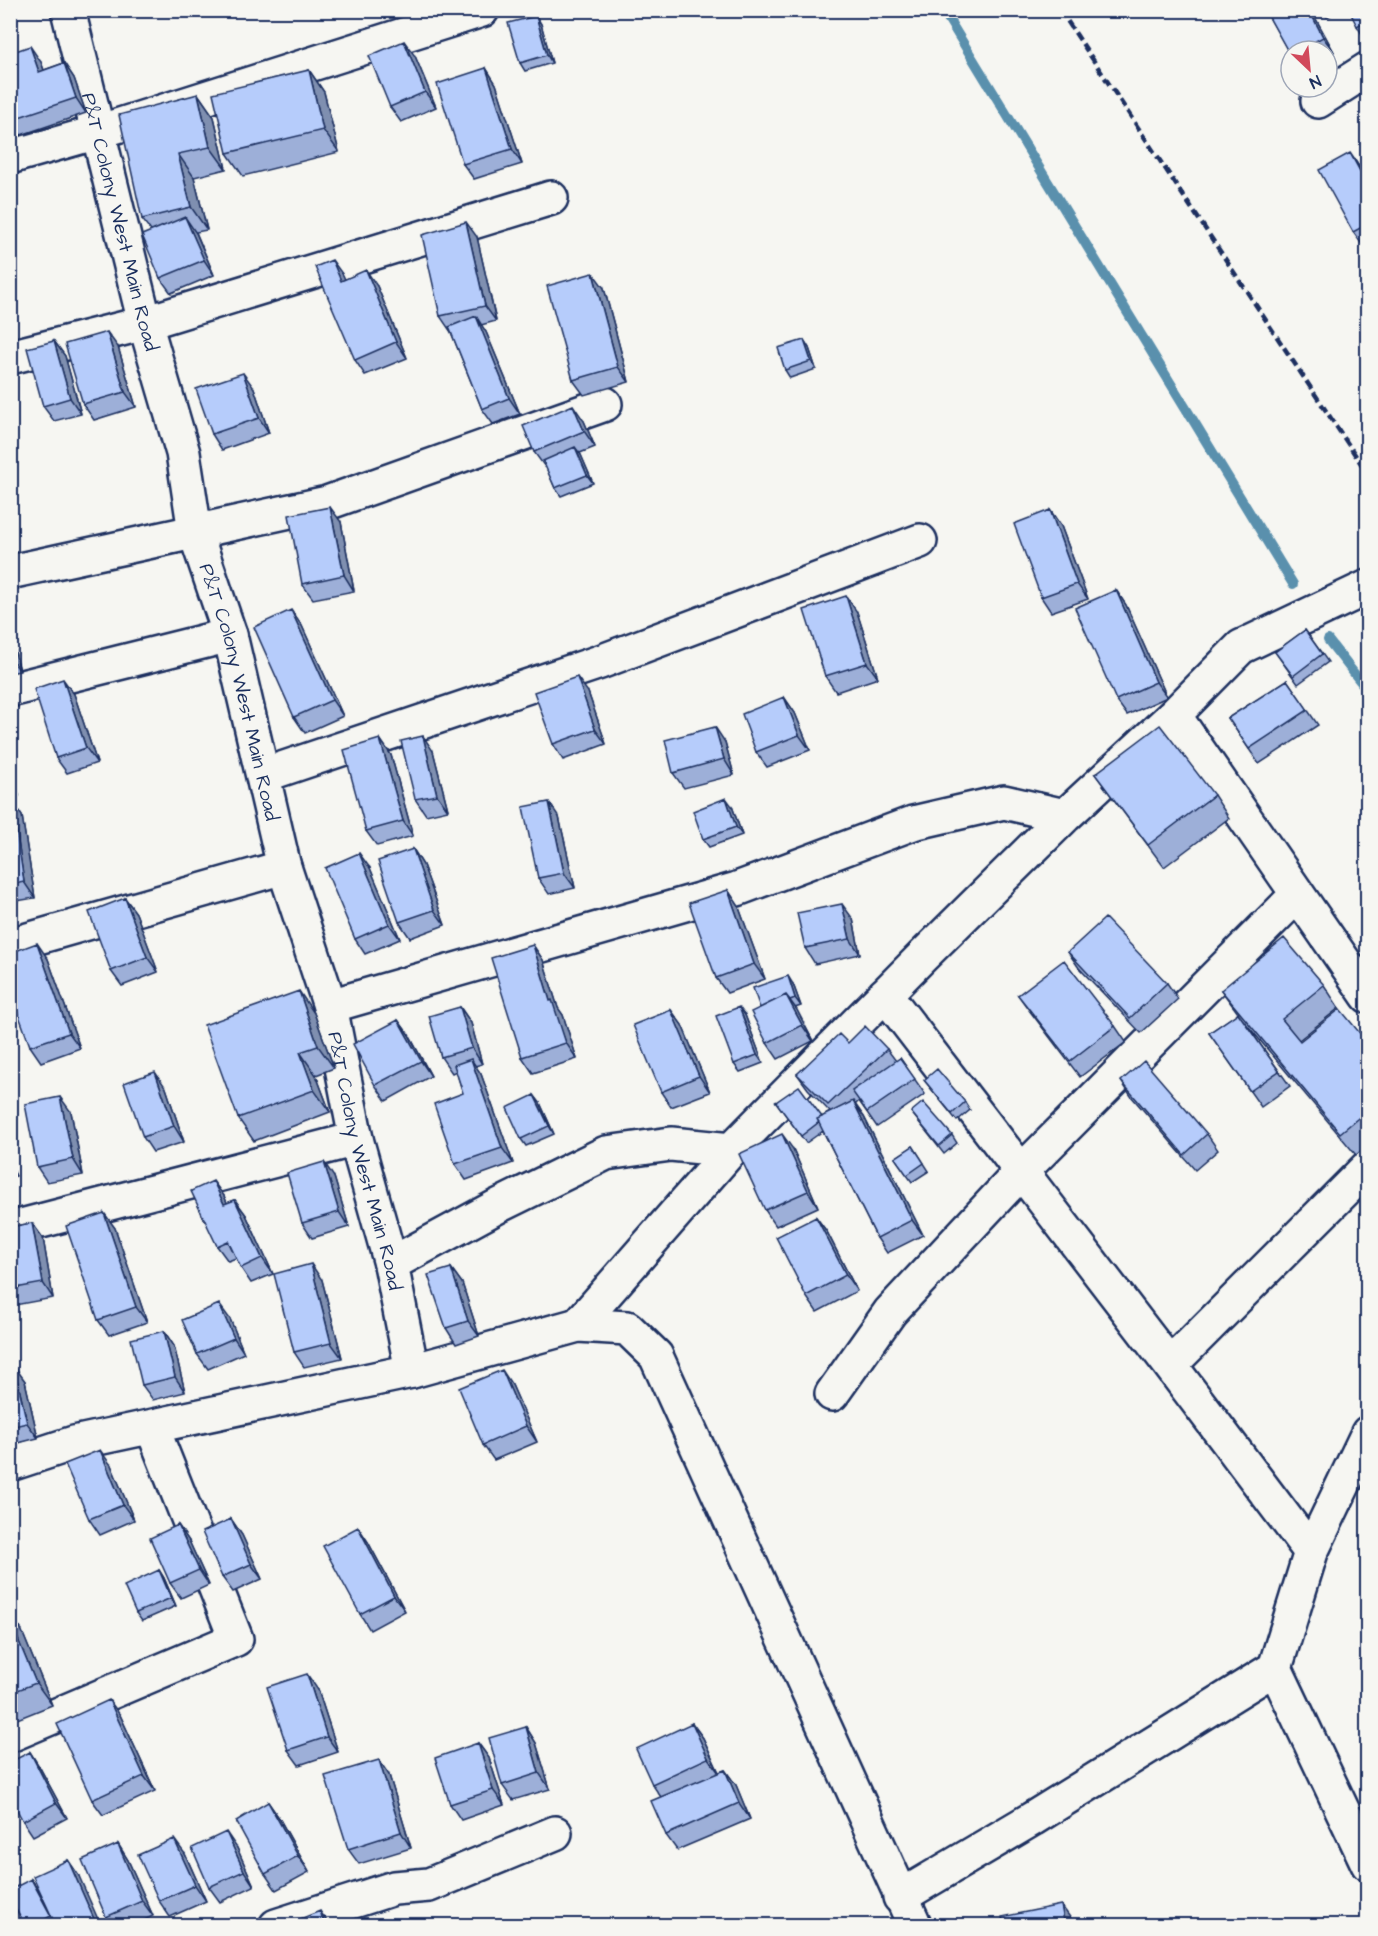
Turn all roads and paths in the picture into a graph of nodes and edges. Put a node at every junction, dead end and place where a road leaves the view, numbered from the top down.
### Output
1 (68, 10) edge
2 (483, 10) edge
3 (1368, 69) edge
4 (1318, 101) dead end
5 (98, 132) junction
6 (10, 157) edge
7 (551, 198) dead end
8 (145, 323) junction
9 (10, 357) edge
10 (605, 404) dead end
11 (195, 532) junction
12 (921, 541) dead end
13 (10, 572) edge
14 (1368, 587) edge
15 (230, 636) junction
16 (10, 690) edge
17 (1174, 715) junction
18 (264, 775) junction
19 (1065, 816) junction
20 (284, 867) junction
21 (1296, 896) junction
22 (10, 945) edge
23 (885, 994) junction
24 (1368, 996) edge
25 (330, 1006) junction
26 (356, 1139) junction
27 (731, 1150) junction
28 (1368, 1167) edge
29 (1021, 1172) junction
30 (10, 1229) edge
31 (391, 1264) junction
32 (578, 1325) junction
33 (1170, 1365) junction
34 (412, 1371) junction
35 (832, 1394) dead end
36 (152, 1426) junction
37 (1368, 1433) edge
38 (10, 1464) edge
39 (1311, 1552) junction
40 (1275, 1668) junction
41 (10, 1735) edge
42 (555, 1833) dead end
43 (1368, 1864) edge
44 (900, 1897) junction
45 (276, 1926) edge
46 (915, 1926) edge

1 - 5 street, P&T Colony West Main Road
2 - 5 street
3 - 4 street
5 - 6 street
5 - 8 street, P&T Colony West Main Road
7 - 8 street
8 - 9 street
8 - 11 street, P&T Colony West Main Road
10 - 11 street
11 - 13 street
11 - 15 street, P&T Colony West Main Road
12 - 18 street
14 - 17 street
15 - 16 street
15 - 18 street, P&T Colony West Main Road
17 - 19 street
17 - 21 street
18 - 20 street, P&T Colony West Main Road
19 - 23 street
19 - 25 street
20 - 22 street
20 - 25 street, P&T Colony West Main Road
21 - 24 street
21 - 29 street
23 - 27 street
23 - 29 street
25 - 26 street, P&T Colony West Main Road
26 - 30 street
26 - 31 street, P&T Colony West Main Road
27 - 31 street
27 - 32 street
28 - 33 street
29 - 33 street
29 - 35 street
31 - 34 street, P&T Colony West Main Road
32 - 34 street
32 - 44 street
33 - 39 street
34 - 36 street
36 - 38 street
36 - 41 street
37 - 39 street
39 - 40 street
40 - 43 street
40 - 44 street
42 - 45 street
44 - 46 street

